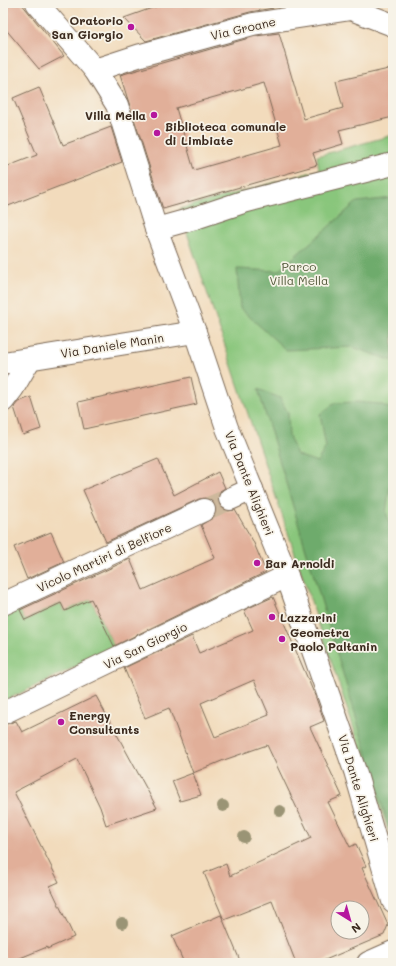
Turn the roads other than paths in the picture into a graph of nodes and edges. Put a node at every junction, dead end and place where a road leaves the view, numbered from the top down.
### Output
1 (37, 3) edge
2 (358, 6) edge
3 (393, 25) edge
4 (95, 70) junction
5 (393, 164) edge
6 (156, 229) junction
7 (195, 332) junction
8 (30, 358) junction
9 (3, 364) edge
10 (3, 400) edge
11 (252, 490) junction
12 (230, 499) tunnel mouth
13 (204, 510) tunnel mouth
14 (287, 576) junction
15 (3, 604) edge
16 (3, 713) edge
17 (393, 901) edge
18 (393, 952) edge
19 (368, 963) edge

1 - 4 street, Via Dante Alighieri
2 - 3 street, Via Groane
2 - 4 street, Via Groane
4 - 6 street, Via Dante Alighieri
5 - 6 street
6 - 7 street, Via Dante Alighieri
7 - 8 street, Via Daniele Manin
7 - 11 street, Via Dante Alighieri
8 - 9 street, Via Daniele Manin
8 - 10 street
11 - 12 street
11 - 14 street, Via Dante Alighieri
13 - 15 street, Vicolo Martiri di Belfiore
14 - 16 street, Via San Giorgio
14 - 17 street, Via Dante Alighieri
18 - 19 street

